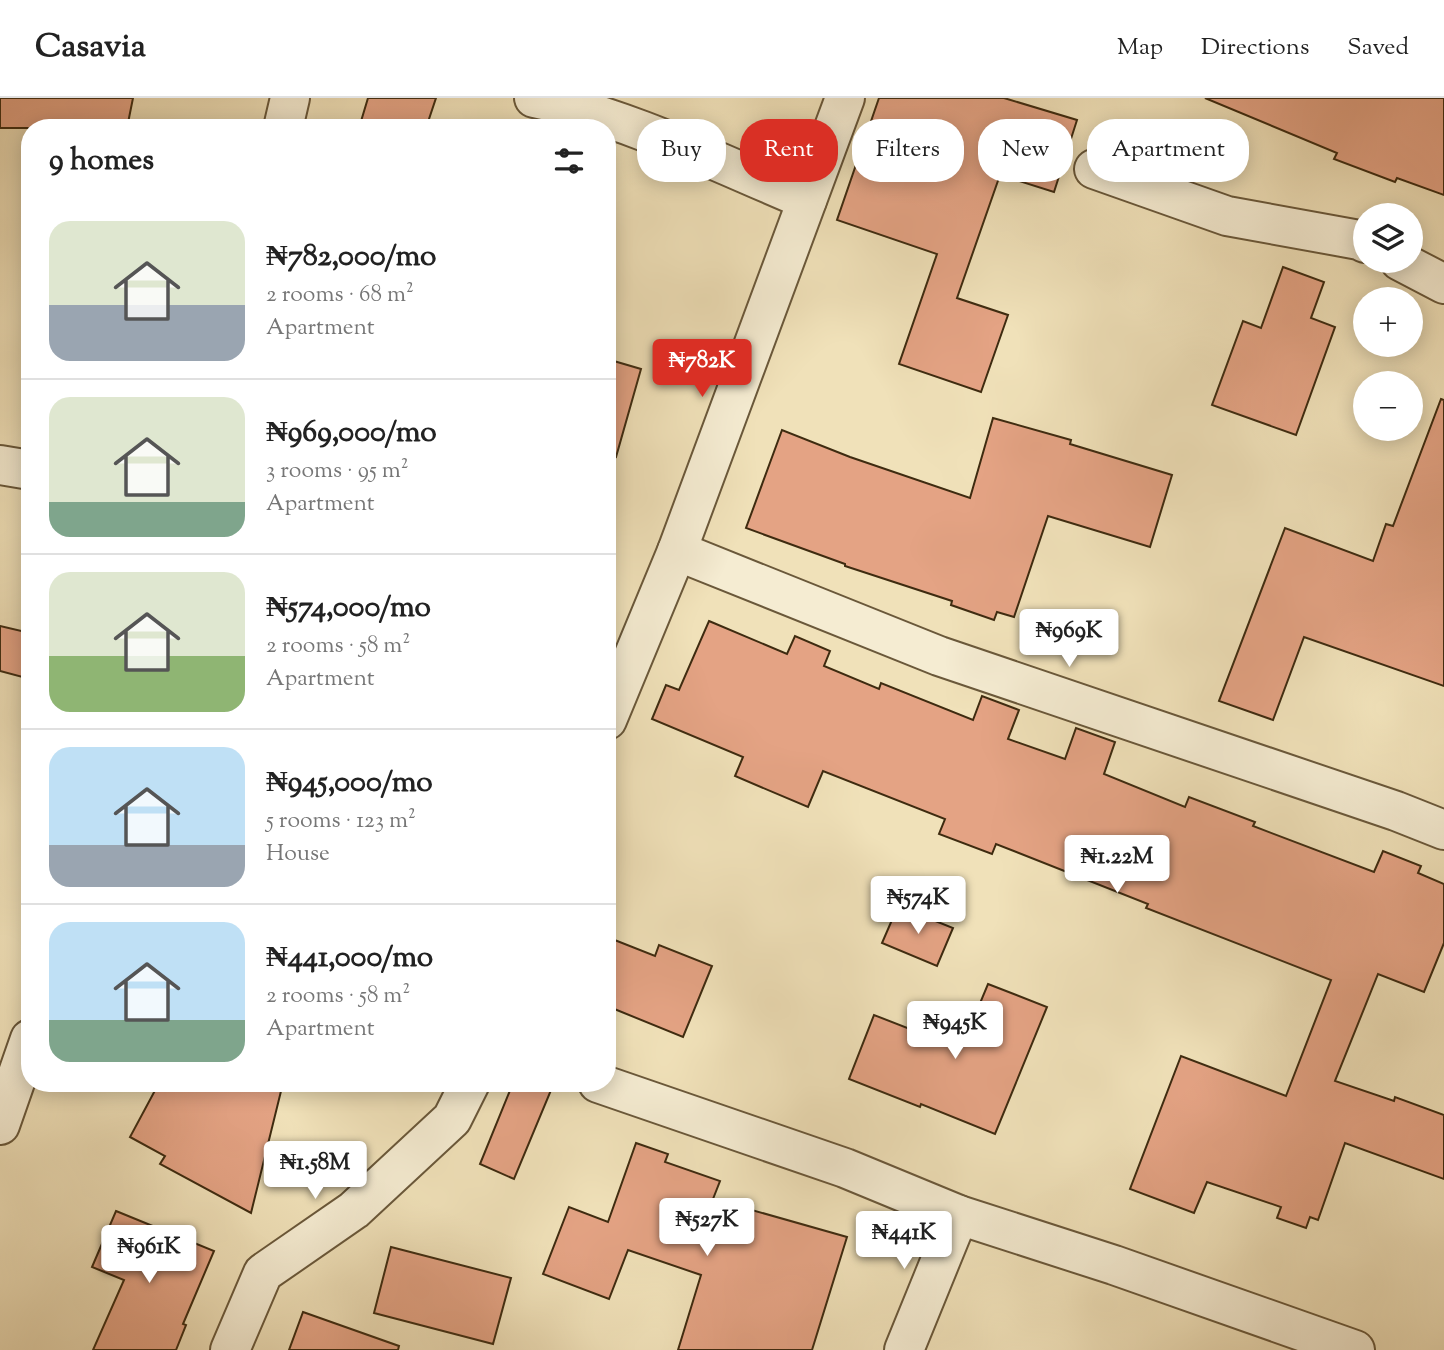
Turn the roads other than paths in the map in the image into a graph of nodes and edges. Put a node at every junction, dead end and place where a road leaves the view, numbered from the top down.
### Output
1 (290, 98) edge
2 (534, 98) edge
3 (845, 98) edge
4 (285, 119) edge
5 (609, 119) edge
6 (616, 121) edge
7 (1131, 182) edge
8 (807, 200) junction
9 (1353, 239) edge
10 (1423, 273) edge
11 (1444, 284) edge
12 (0, 465) edge
13 (21, 468) edge
14 (677, 551) junction
15 (616, 698) edge
16 (1444, 831) edge
17 (21, 1064) edge
18 (616, 1089) edge
19 (466, 1092) edge
20 (0, 1125) edge
21 (959, 1215) junction
22 (230, 1350) edge
23 (904, 1350) edge
24 (1355, 1350) edge

1 - 4 street
2 - 5 street
3 - 8 street
6 - 8 street
7 - 9 street
8 - 14 street
10 - 11 street
12 - 13 street
14 - 15 street
14 - 16 street
17 - 20 street
18 - 21 street
19 - 22 street
21 - 23 street
21 - 24 street

